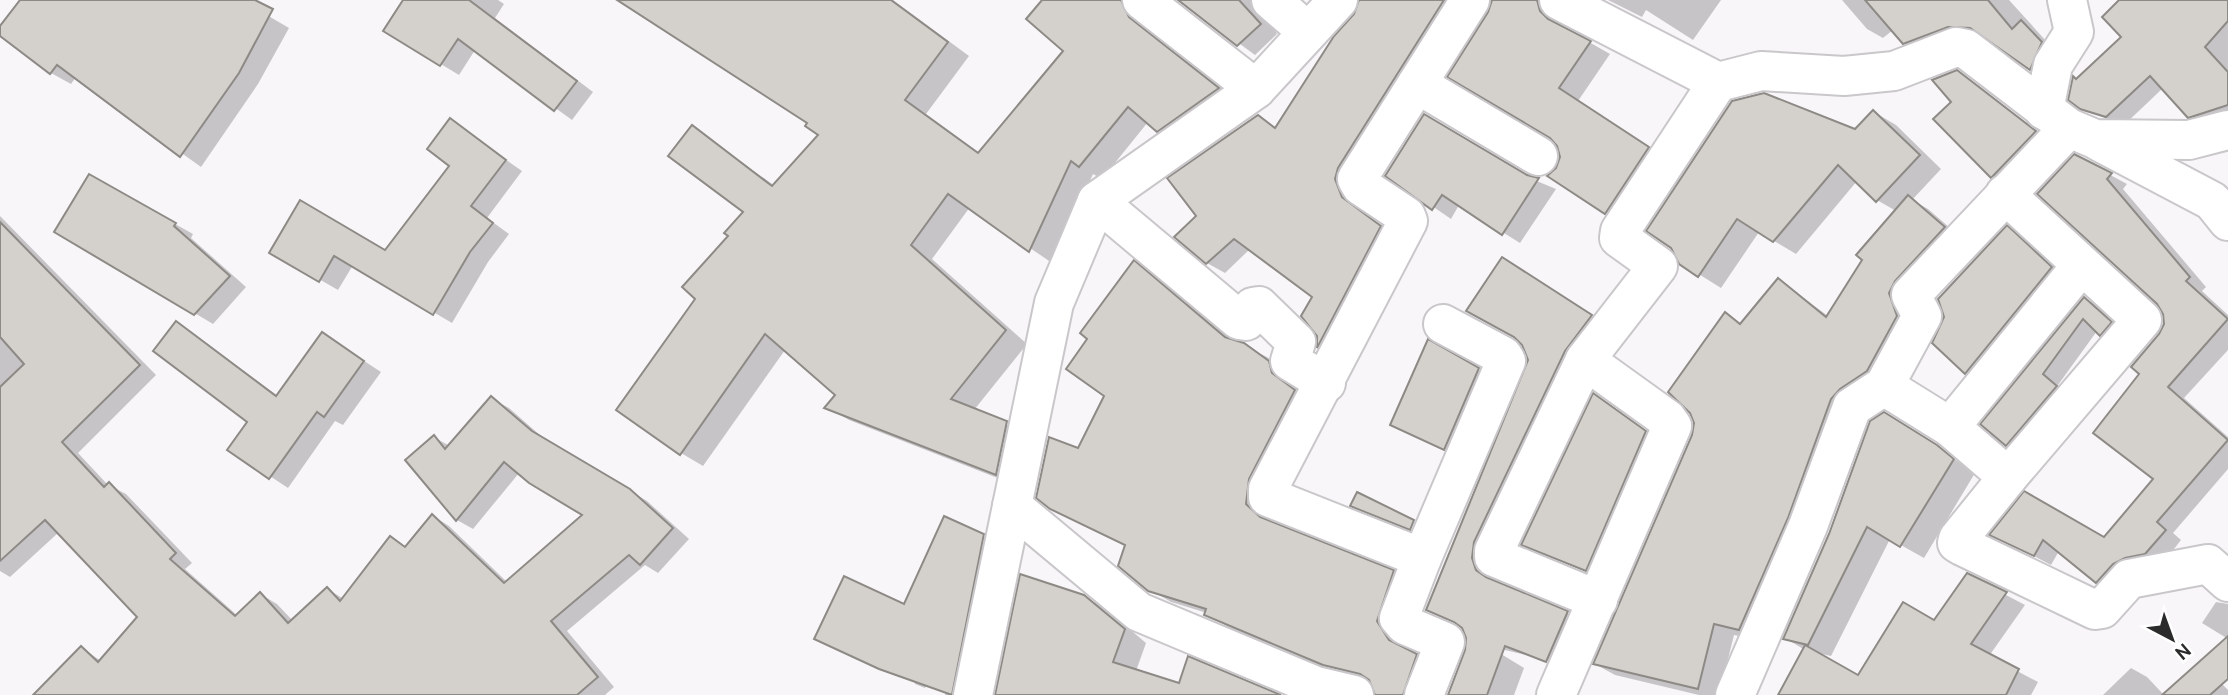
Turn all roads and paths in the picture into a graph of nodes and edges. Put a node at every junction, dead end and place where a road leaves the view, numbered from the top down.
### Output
1 (1142, 0) edge
2 (1271, 0) edge
3 (1338, 0) edge
4 (1470, 0) edge
5 (1560, 0) edge
6 (2067, 0) edge
7 (1308, 33) junction
8 (1718, 82) junction
9 (1417, 84) junction
10 (1256, 89) junction
11 (2069, 126) junction
12 (2228, 130) edge
13 (1538, 156) dead end
14 (2005, 194) junction
15 (1097, 201) junction
16 (2228, 221) edge
17 (2081, 266) junction
18 (1443, 324) dead end
19 (1586, 360) junction
20 (1326, 383) junction
21 (1884, 386) junction
22 (1950, 427) junction
23 (2008, 477) junction
24 (1013, 506) junction
25 (1422, 558) junction
26 (2228, 582) edge
27 (1598, 600) junction
28 (1336, 693) edge
29 (973, 695) edge
30 (1424, 695) edge
31 (1556, 695) edge
32 (1735, 695) edge

1 - 10 street
2 - 7 street
3 - 7 street
4 - 9 street
5 - 8 street
6 - 11 street
7 - 10 street
8 - 11 street
8 - 19 street
9 - 13 street
9 - 20 street
10 - 15 street
11 - 12 street
11 - 14 street
11 - 16 street
14 - 17 street
14 - 21 street
15 - 20 street
15 - 24 street
17 - 22 street
17 - 23 street
18 - 25 street
19 - 27 street
19 - 27 street
20 - 25 street
21 - 22 street
21 - 32 street
22 - 23 street
23 - 26 street
24 - 28 street
24 - 29 street
25 - 30 street
27 - 31 street

